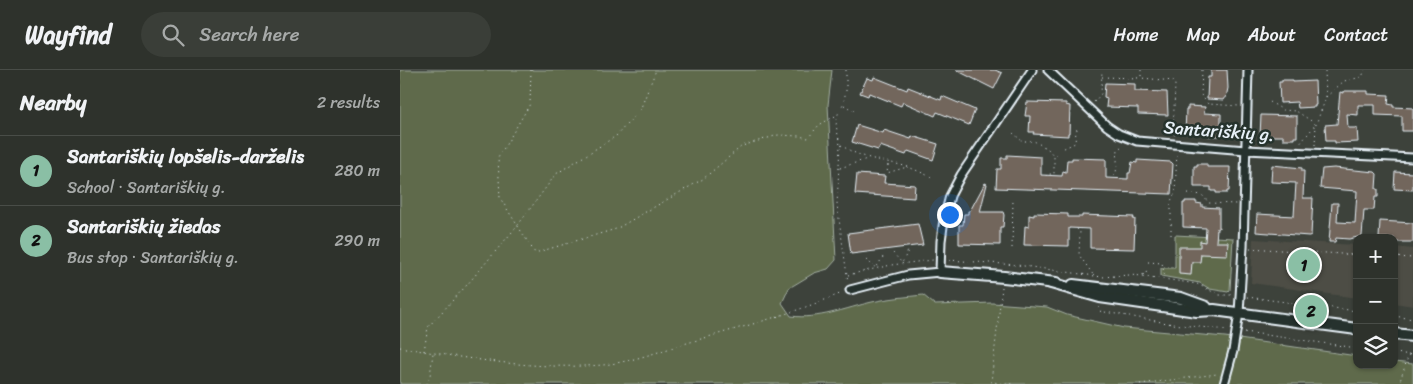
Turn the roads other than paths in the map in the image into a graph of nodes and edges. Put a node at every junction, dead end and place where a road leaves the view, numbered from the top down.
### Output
1 (1032, 70) edge
2 (1048, 70) edge
3 (1248, 70) edge
4 (1246, 150) junction
5 (1413, 158) edge
6 (940, 272) junction
7 (850, 290) road end
8 (1239, 313) junction
9 (1353, 328) edge
10 (1398, 334) edge
11 (1413, 336) edge
12 (1224, 384) edge

1 - 6 street
2 - 4 street, Santariškių g.
3 - 4 street
4 - 5 street, Santariškių g.
4 - 8 street
6 - 7 street
6 - 8 main road
8 - 9 main road
8 - 12 street
10 - 11 main road

